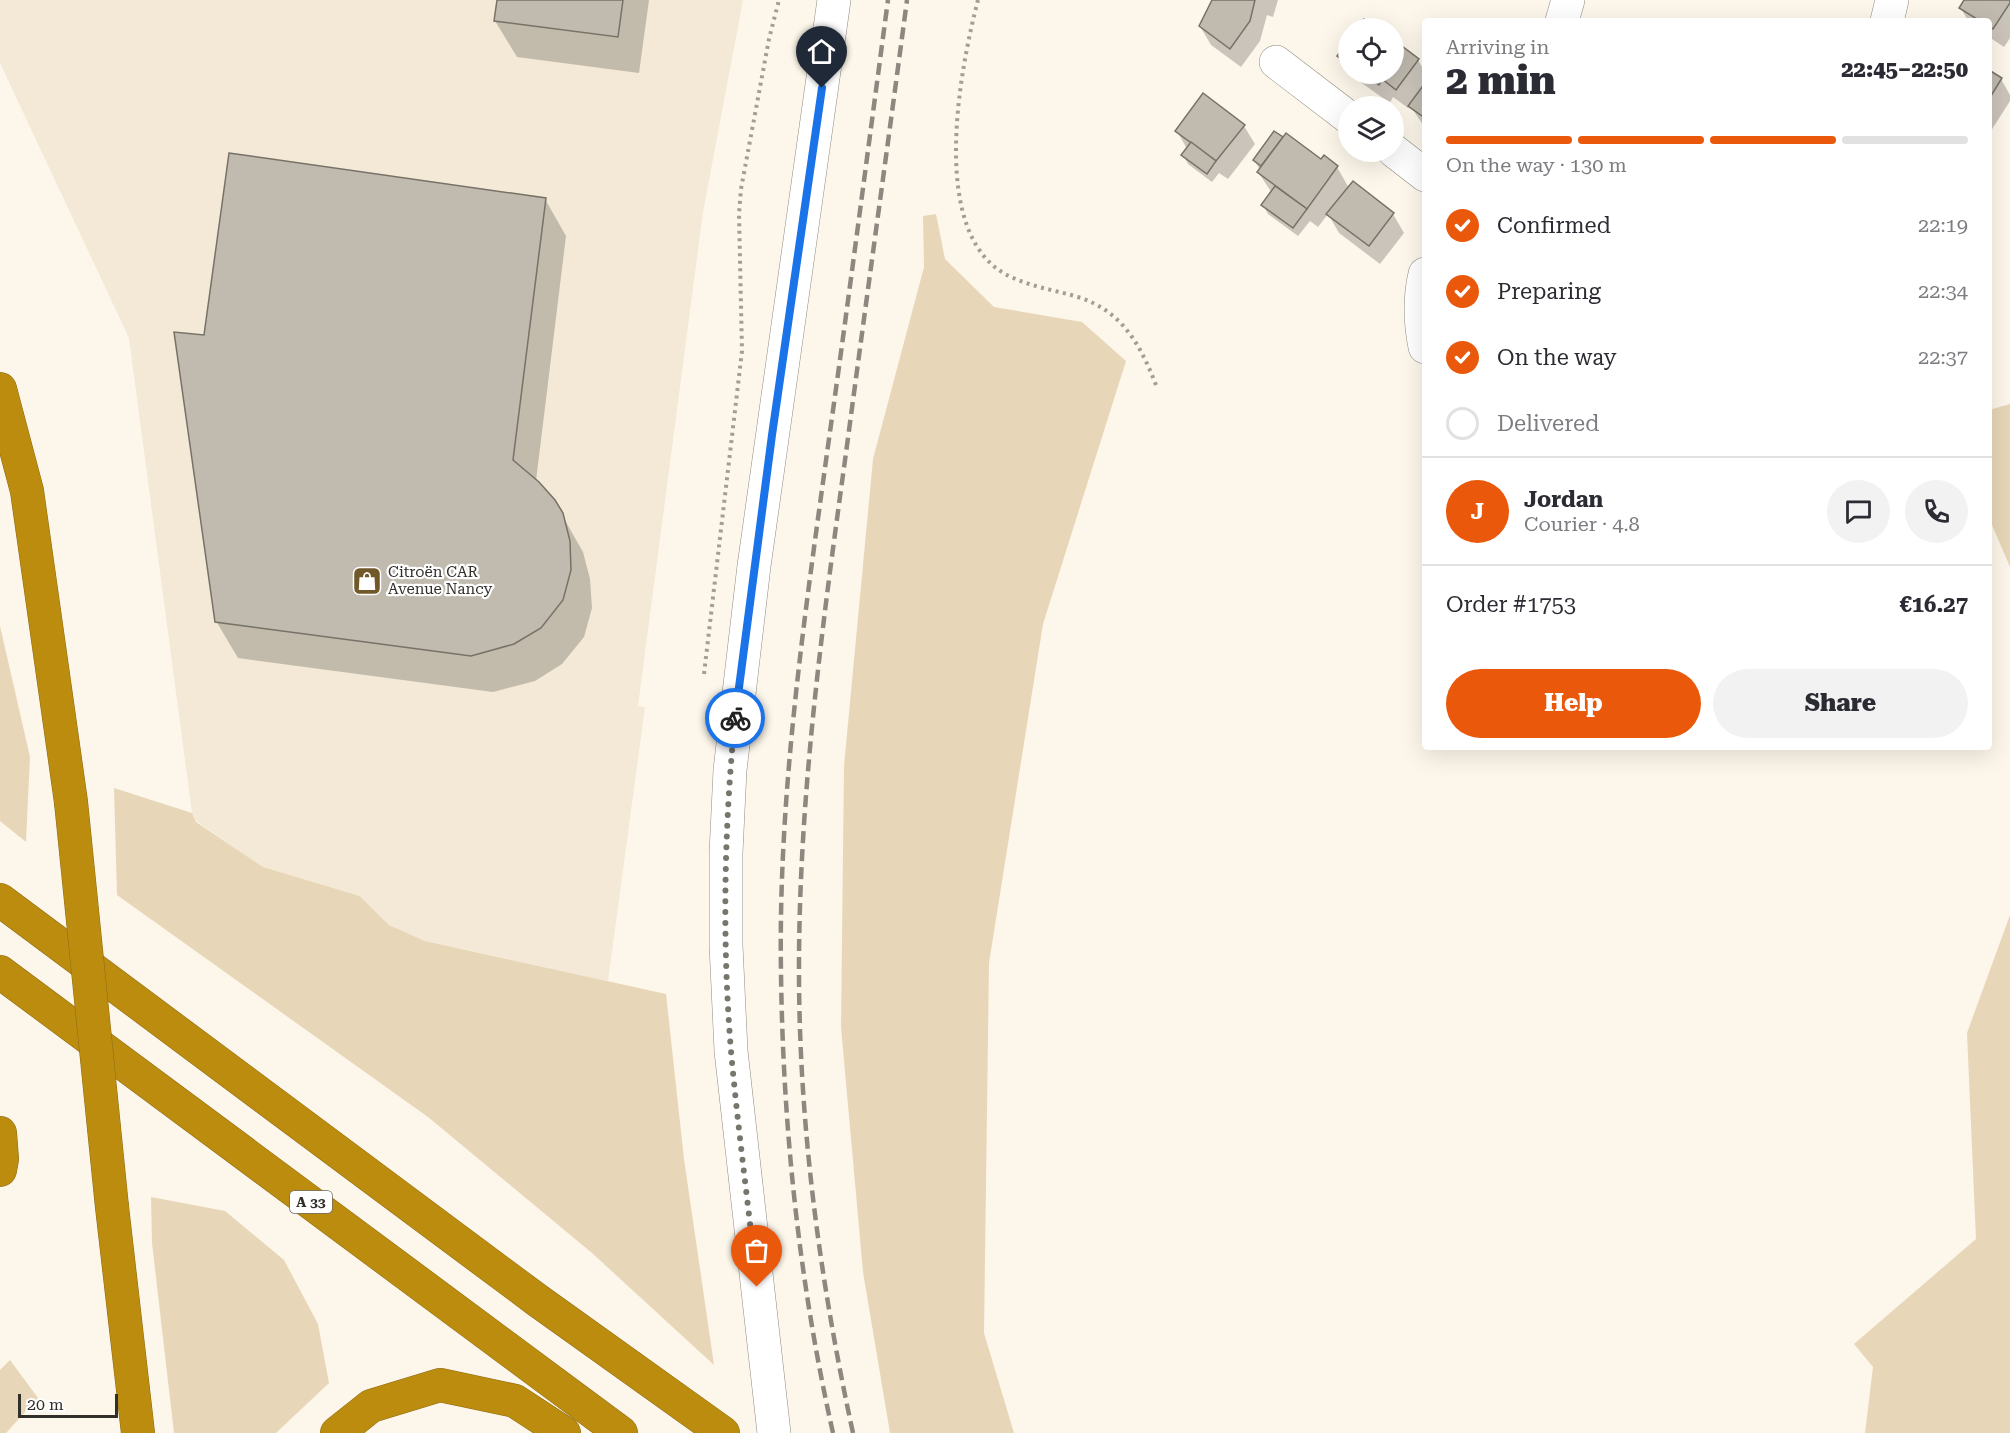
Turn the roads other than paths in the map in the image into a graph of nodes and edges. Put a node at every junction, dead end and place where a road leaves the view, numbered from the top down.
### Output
1 (834, 0) edge
2 (1568, 0) edge
3 (1892, 0) edge
4 (1563, 18) edge
5 (1888, 18) edge
6 (1276, 62) dead end
7 (1338, 109) edge
8 (1404, 159) edge
9 (1422, 173) edge
10 (1422, 291) edge
11 (1422, 334) edge
12 (0, 388) edge
13 (0, 900) edge
14 (0, 972) edge
15 (0, 1133) edge
16 (0, 1170) edge
17 (772, 1419) edge
18 (138, 1433) edge
19 (337, 1433) edge
20 (564, 1433) edge
21 (621, 1433) edge
22 (723, 1433) edge

1 - 17 main road
2 - 4 main road
3 - 5 main road
6 - 7 main road
8 - 9 main road
10 - 11 main road
12 - 18 highway, bridge
13 - 22 highway
14 - 21 highway, A 33
15 - 16 highway
19 - 20 highway

